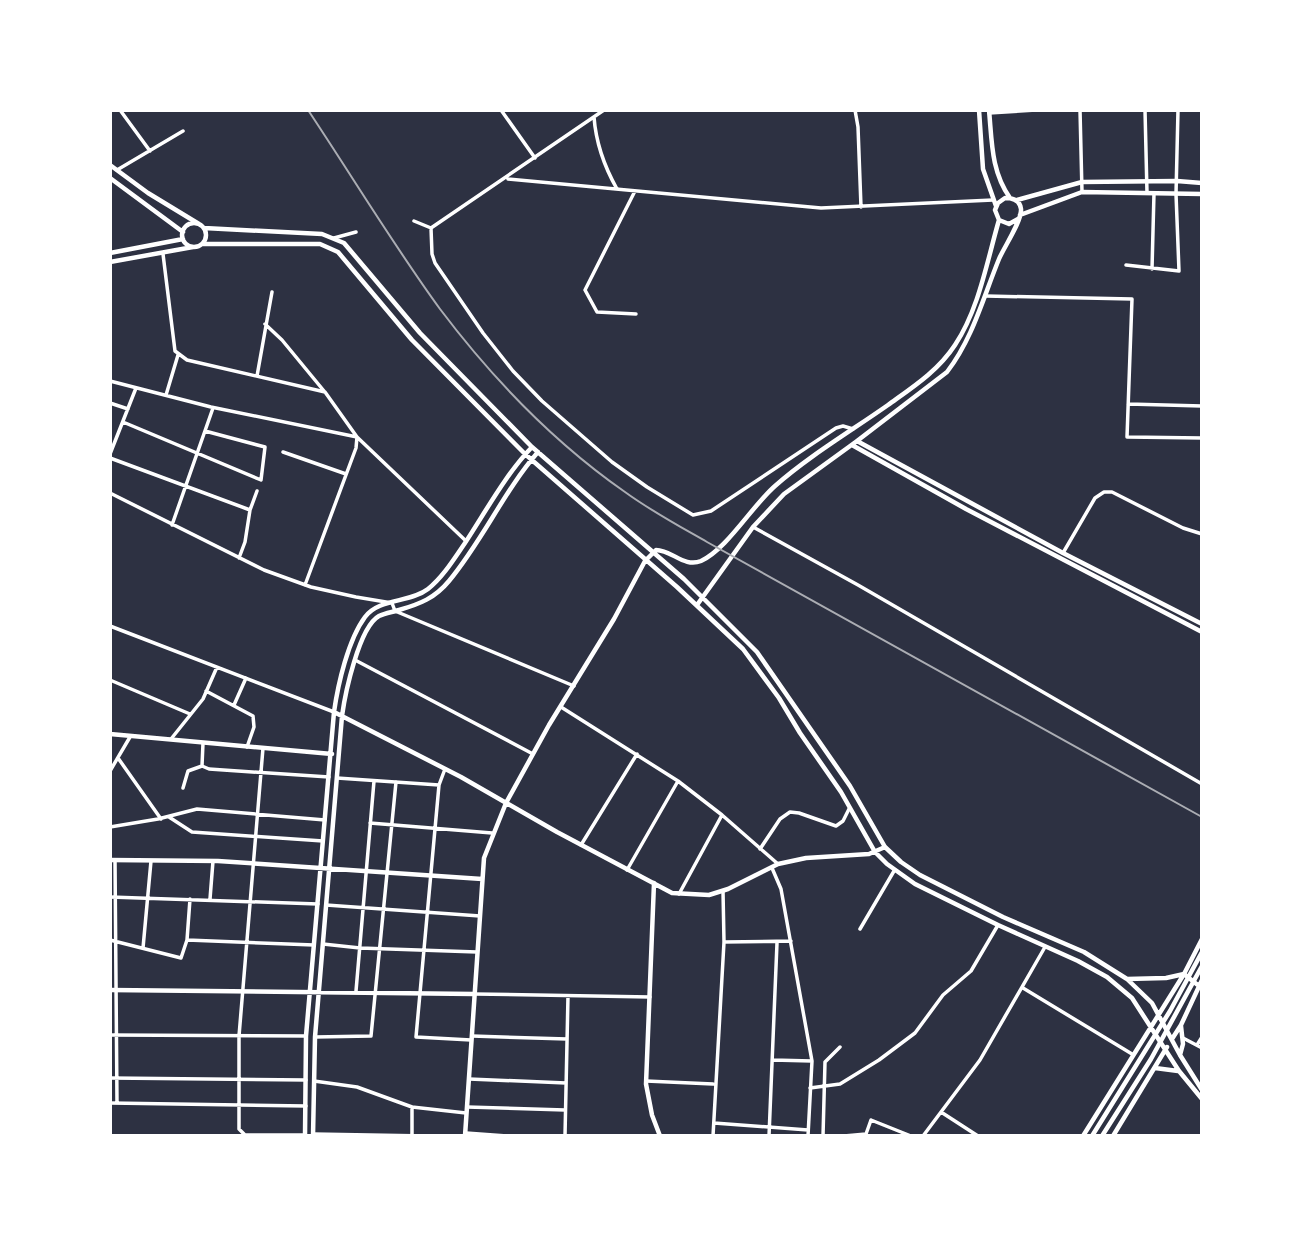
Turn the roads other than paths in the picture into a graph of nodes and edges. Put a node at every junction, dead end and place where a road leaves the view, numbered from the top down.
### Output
1 (120, 110) edge
2 (501, 110) edge
3 (604, 110) edge
4 (855, 110) edge
5 (979, 110) edge
6 (1036, 110) edge
7 (1080, 110) edge
8 (1145, 110) edge
9 (1178, 110) edge
10 (989, 111) edge
11 (594, 117) junction
12 (183, 131) dead end
13 (150, 151) junction
14 (536, 158) junction
15 (110, 164) edge
16 (117, 170) junction
17 (110, 178) edge
18 (506, 178) junction
19 (1147, 181) junction
20 (1177, 181) junction
21 (1082, 182) junction
22 (1202, 183) edge
23 (617, 189) junction
24 (635, 191) junction
25 (1083, 191) junction
26 (1147, 193) junction
27 (1154, 193) junction
28 (1176, 194) junction
29 (1202, 194) edge
30 (1013, 199) junction
31 (993, 200) junction
32 (860, 207) junction
33 (996, 207) junction
34 (1019, 217) junction
35 (999, 220) junction
36 (414, 221) dead end
37 (201, 226) junction
38 (431, 228) junction
39 (183, 232) junction
40 (356, 232) dead end
41 (334, 237) junction
42 (183, 239) junction
43 (202, 244) junction
44 (193, 247) junction
45 (110, 253) edge
46 (163, 254) junction
47 (110, 262) edge
48 (1126, 265) dead end
49 (1152, 269) junction
50 (272, 292) dead end
51 (986, 296) junction
52 (636, 314) dead end
53 (265, 324) junction
54 (178, 355) junction
55 (257, 376) junction
56 (110, 381) edge
57 (136, 388) junction
58 (325, 392) junction
59 (166, 395) junction
60 (110, 403) edge
61 (1128, 404) junction
62 (1202, 406) edge
63 (214, 407) junction
64 (128, 409) junction
65 (123, 422) junction
66 (862, 424) junction
67 (853, 429) junction
68 (205, 430) junction
69 (867, 433) junction
70 (357, 437) junction
71 (1202, 438) edge
72 (857, 441) junction
73 (852, 445) junction
74 (532, 447) junction
75 (198, 452) junction
76 (283, 452) dead end
77 (538, 452) junction
78 (525, 454) junction
79 (110, 456) edge
80 (531, 460) junction
81 (346, 474) junction
82 (186, 486) junction
83 (257, 491) dead end
84 (110, 493) edge
85 (250, 510) junction
86 (172, 525) junction
87 (753, 527) junction
88 (1202, 534) edge
89 (466, 541) junction
90 (651, 552) junction
91 (1063, 553) junction
92 (239, 558) junction
93 (645, 561) junction
94 (305, 584) junction
95 (704, 597) junction
96 (392, 603) junction
97 (697, 605) junction
98 (394, 611) junction
99 (1202, 624) edge
100 (110, 626) edge
101 (1202, 632) edge
102 (748, 642) junction
103 (743, 649) junction
104 (355, 660) junction
105 (218, 666) junction
106 (246, 677) junction
107 (112, 681) edge
108 (574, 686) junction
109 (110, 689) edge
110 (206, 691) junction
111 (234, 705) junction
112 (561, 707) junction
113 (334, 712) junction
114 (190, 714) junction
115 (342, 716) junction
116 (110, 734) edge
117 (130, 737) junction
118 (170, 741) junction
119 (202, 743) junction
120 (247, 747) junction
121 (263, 748) junction
122 (332, 754) junction
123 (534, 754) junction
124 (638, 754) junction
125 (118, 758) junction
126 (202, 766) junction
127 (445, 769) junction
128 (110, 771) edge
129 (261, 774) junction
130 (329, 778) junction
131 (337, 778) junction
132 (374, 781) junction
133 (678, 781) junction
134 (396, 782) junction
135 (1202, 784) edge
136 (439, 785) junction
137 (183, 788) dead end
138 (506, 803) junction
139 (849, 809) junction
140 (722, 815) junction
141 (258, 816) junction
142 (168, 817) junction
143 (161, 819) junction
144 (324, 820) junction
145 (370, 823) junction
146 (392, 825) junction
147 (110, 827) edge
148 (435, 828) junction
149 (492, 833) junction
150 (257, 836) junction
151 (323, 841) junction
152 (581, 845) junction
153 (885, 847) junction
154 (760, 849) junction
155 (875, 852) junction
156 (112, 860) edge
157 (151, 860) junction
158 (213, 861) junction
159 (255, 863) junction
160 (775, 866) junction
161 (321, 868) junction
162 (330, 868) junction
163 (366, 870) junction
164 (627, 870) junction
165 (894, 871) junction
166 (388, 872) junction
167 (432, 875) junction
168 (482, 879) junction
169 (654, 883) junction
170 (723, 891) junction
171 (679, 894) junction
172 (113, 897) edge
173 (149, 898) junction
174 (190, 899) junction
175 (210, 899) junction
176 (252, 900) junction
177 (318, 904) junction
178 (326, 905) junction
179 (363, 908) junction
180 (384, 909) junction
181 (428, 911) junction
182 (480, 916) junction
183 (998, 925) junction
184 (860, 929) dead end
185 (1202, 939) edge
186 (110, 940) edge
187 (116, 940) junction
188 (187, 940) junction
189 (791, 941) junction
190 (248, 942) junction
191 (724, 942) junction
192 (777, 943) junction
193 (323, 944) junction
194 (315, 945) junction
195 (1045, 947) junction
196 (144, 948) junction
197 (360, 948) junction
198 (380, 948) junction
199 (424, 949) junction
200 (477, 952) junction
201 (1202, 952) edge
202 (1202, 966) edge
203 (1184, 974) junction
204 (1128, 979) junction
205 (1202, 980) edge
206 (1199, 986) junction
207 (1023, 987) junction
208 (110, 990) edge
209 (117, 990) junction
210 (244, 990) junction
211 (311, 991) junction
212 (319, 991) junction
213 (356, 991) junction
214 (376, 992) junction
215 (419, 992) junction
216 (474, 993) junction
217 (568, 996) junction
218 (650, 997) junction
219 (1159, 1013) junction
220 (1181, 1025) junction
221 (1150, 1026) junction
222 (110, 1035) edge
223 (117, 1035) junction
224 (239, 1036) junction
225 (306, 1036) junction
226 (315, 1037) junction
227 (1202, 1037) edge
228 (471, 1038) junction
229 (1183, 1038) junction
230 (567, 1039) junction
231 (1171, 1040) junction
232 (1196, 1045) junction
233 (840, 1048) dead end
234 (1202, 1048) edge
235 (1166, 1049) junction
236 (1132, 1054) junction
237 (1180, 1055) junction
238 (772, 1060) junction
239 (812, 1061) junction
240 (1154, 1068) junction
241 (1178, 1071) junction
242 (110, 1078) edge
243 (118, 1078) junction
244 (238, 1078) junction
245 (469, 1079) junction
246 (306, 1080) junction
247 (646, 1081) junction
248 (314, 1082) junction
249 (566, 1083) junction
250 (713, 1084) dead end
251 (824, 1087) junction
252 (810, 1088) junction
253 (1202, 1090) edge
254 (1202, 1099) edge
255 (110, 1103) edge
256 (117, 1103) junction
257 (237, 1104) junction
258 (306, 1106) junction
259 (412, 1107) junction
260 (467, 1107) junction
261 (565, 1110) junction
262 (941, 1112) junction
263 (467, 1113) junction
264 (714, 1123) junction
265 (769, 1128) junction
266 (808, 1133) edge
267 (466, 1134) edge
268 (305, 1135) edge
269 (313, 1135) edge
270 (367, 1135) edge
271 (412, 1135) edge
272 (866, 1135) edge
273 (427, 1136) edge
274 (507, 1136) edge
275 (565, 1136) edge
276 (660, 1136) edge
277 (713, 1136) edge
278 (769, 1136) edge
279 (823, 1136) edge
280 (844, 1136) edge
281 (911, 1136) edge
282 (923, 1136) edge
283 (978, 1136) edge
284 (1083, 1136) edge
285 (1092, 1136) edge
286 (1102, 1136) edge
287 (1114, 1136) edge

1 - 13 street
2 - 14 street
3 - 11 street
4 - 32 street
5 - 31 street
6 - 10 street
7 - 21 street
8 - 19 street
9 - 20 street
10 - 30 street
11 - 14 street
11 - 23 street
12 - 13 street
13 - 16 street
14 - 18 street
15 - 16 street
16 - 37 street
17 - 39 street
18 - 23 street
18 - 38 street
19 - 20 street
19 - 21 street
19 - 26 street
20 - 22 street
20 - 28 street
21 - 25 street
21 - 30 street
23 - 24 street
24 - 32 street
24 - 52 street
25 - 26 street
25 - 34 street
26 - 27 street
27 - 28 street
27 - 49 street
28 - 29 street
28 - 49 street
30 - 33 street
30 - 34 street
31 - 32 street
31 - 33 street
33 - 35 street
34 - 35 street
34 - 51 street
35 - 66 street
36 - 38 street
37 - 39 street
37 - 41 street
37 - 43 street
38 - 67 street
39 - 42 street
40 - 41 street
41 - 74 street
42 - 44 street
42 - 45 street
43 - 44 street
43 - 78 street
44 - 46 street
46 - 47 street
46 - 54 street
48 - 49 street
50 - 53 street
51 - 61 street
51 - 69 street
53 - 55 street
53 - 58 street
54 - 55 street
54 - 59 street
55 - 58 street
56 - 57 street
57 - 59 street
57 - 64 street
58 - 70 street
59 - 63 street
60 - 64 street
61 - 62 street
61 - 71 street
63 - 68 street
63 - 70 street
64 - 65 street
65 - 75 street
65 - 79 street
66 - 67 street
66 - 69 street
67 - 90 street
68 - 75 street
68 - 75 street
69 - 72 street
70 - 81 street
70 - 89 street
72 - 73 street
72 - 91 street
73 - 87 street
73 - 101 street
74 - 77 street
74 - 78 street
75 - 82 street
76 - 81 street
77 - 80 street
77 - 90 street
78 - 80 street
78 - 89 street
79 - 82 street
80 - 93 street
80 - 98 street
81 - 94 street
82 - 85 street
82 - 86 street
83 - 85 street
84 - 86 street
85 - 92 street
86 - 92 street
87 - 95 street
87 - 135 street
88 - 91 street
89 - 96 street
90 - 93 street
90 - 95 street
91 - 99 street
92 - 94 street
93 - 97 street
93 - 108 street
94 - 96 street
95 - 97 street
95 - 102 street
96 - 98 street
96 - 113 street
97 - 103 street
98 - 104 street
98 - 108 street
100 - 105 street
102 - 103 street
102 - 153 street
103 - 139 street
104 - 115 street
104 - 123 street
105 - 106 street
105 - 110 street
106 - 111 street
106 - 113 street
107 - 109 street
107 - 114 street
108 - 112 street
110 - 111 street
110 - 114 street
111 - 120 street
112 - 123 street
112 - 124 street
113 - 115 street
113 - 122 street
114 - 118 street
115 - 127 street
115 - 131 street
116 - 117 street
117 - 118 street
117 - 125 street
118 - 119 street
119 - 120 street
119 - 126 street
120 - 121 street
121 - 122 street
121 - 129 street
122 - 130 street
123 - 138 street
124 - 133 street
124 - 152 street
125 - 128 street
125 - 143 street
126 - 129 street
126 - 137 street
127 - 136 street
127 - 138 street
129 - 130 street
129 - 141 street
130 - 144 street
131 - 132 street
131 - 162 street
132 - 134 street
132 - 145 street
133 - 140 street
133 - 164 street
134 - 136 street
134 - 146 street
136 - 148 street
138 - 149 street
138 - 152 street
139 - 154 street
139 - 155 street
140 - 154 street
140 - 171 street
141 - 142 street
141 - 144 street
141 - 150 street
142 - 143 street
142 - 150 street
143 - 147 street
144 - 151 street
145 - 146 street
145 - 163 street
146 - 148 street
146 - 166 street
148 - 149 street
148 - 167 street
149 - 168 street
150 - 151 street
150 - 159 street
151 - 161 street
152 - 164 street
153 - 155 street
153 - 204 street
154 - 160 street
155 - 160 street
155 - 165 street
156 - 157 street
156 - 172 street
157 - 158 street
157 - 173 street
158 - 159 street
158 - 175 street
159 - 161 street
159 - 176 street
160 - 170 street
160 - 189 street
161 - 162 street
161 - 177 street
162 - 163 street
162 - 178 street
163 - 166 street
163 - 179 street
164 - 169 street
165 - 183 street
165 - 184 street
166 - 167 street
166 - 180 street
167 - 168 street
167 - 181 street
168 - 182 street
169 - 171 street
169 - 218 street
170 - 171 street
170 - 191 street
172 - 173 street
172 - 187 street
173 - 174 street
173 - 196 street
174 - 175 street
174 - 188 street
175 - 176 street
176 - 177 street
176 - 190 street
177 - 194 street
178 - 179 street
178 - 193 street
179 - 180 street
179 - 197 street
180 - 181 street
180 - 198 street
181 - 182 street
181 - 199 street
182 - 200 street
183 - 195 street
183 - 251 street
185 - 203 street
186 - 187 street
187 - 196 street
187 - 209 street
188 - 190 street
188 - 196 street
189 - 192 street
189 - 239 street
190 - 194 street
190 - 210 street
191 - 192 street
191 - 264 street
192 - 238 street
193 - 197 street
193 - 212 street
194 - 211 street
195 - 207 street
195 - 221 street
197 - 198 street
197 - 213 street
198 - 199 street
198 - 214 street
199 - 200 street
199 - 215 street
200 - 216 street
201 - 285 street
202 - 286 street
203 - 204 street
203 - 206 street
203 - 219 street
204 - 219 street
205 - 206 street
206 - 220 street
207 - 236 street
207 - 262 street
208 - 209 street
209 - 210 street
209 - 223 street
210 - 211 street
210 - 224 street
211 - 212 street
211 - 225 street
212 - 213 street
212 - 226 street
213 - 214 street
214 - 215 street
214 - 226 street
215 - 216 street
215 - 228 street
216 - 217 street
216 - 228 street
217 - 218 street
217 - 230 street
218 - 247 street
219 - 221 street
219 - 231 street
220 - 229 street
220 - 231 street
221 - 235 street
221 - 236 street
222 - 223 street
223 - 224 street
223 - 243 street
224 - 225 street
224 - 244 street
225 - 246 street
226 - 248 street
227 - 232 street
228 - 230 street
228 - 245 street
229 - 232 street
229 - 237 street
230 - 249 street
231 - 235 street
231 - 237 street
232 - 234 street
233 - 251 street
235 - 240 street
235 - 241 street
236 - 284 street
237 - 253 street
238 - 239 street
238 - 265 street
239 - 252 street
240 - 241 street
240 - 287 street
241 - 254 street
242 - 243 street
243 - 244 street
243 - 256 street
244 - 246 street
244 - 257 street
245 - 249 street
245 - 260 street
246 - 258 street
247 - 250 street
247 - 276 street
248 - 259 street
248 - 269 street
249 - 261 street
251 - 252 street
251 - 279 street
252 - 266 street
255 - 256 street
256 - 257 street
257 - 258 street
257 - 268 street
258 - 268 street
259 - 263 street
259 - 271 street
260 - 261 street
260 - 263 street
261 - 275 street
262 - 282 street
262 - 283 street
263 - 267 street
264 - 265 street
264 - 277 street
265 - 266 street
265 - 278 street
267 - 274 street
269 - 270 street
270 - 271 street
271 - 273 street
272 - 280 street
272 - 281 street

